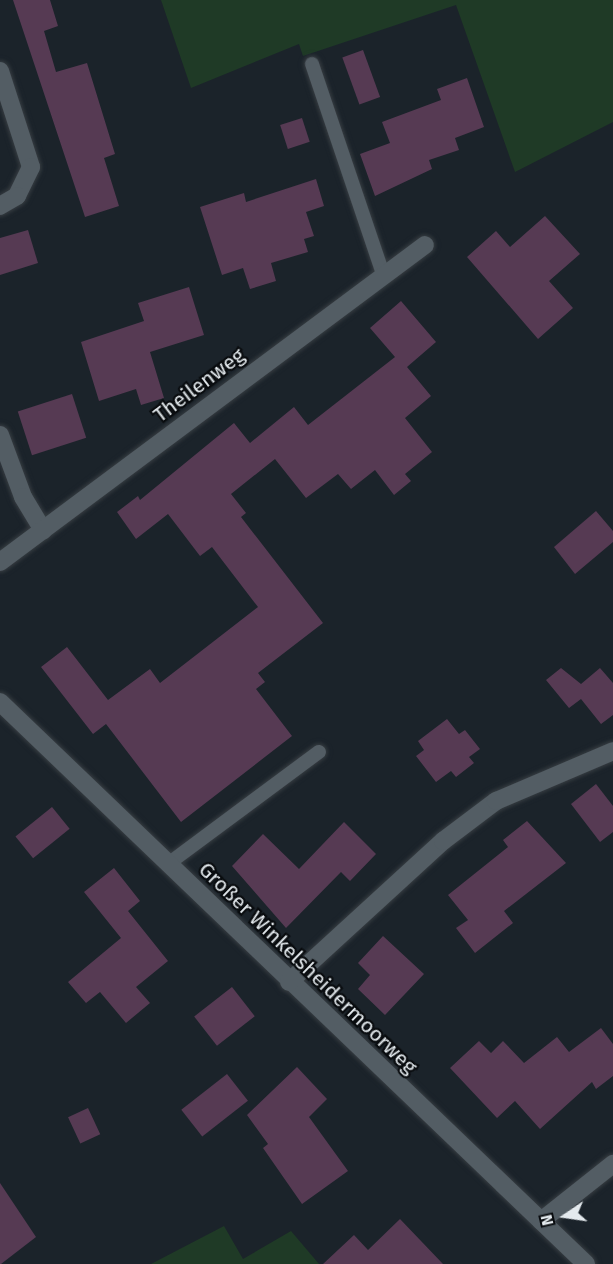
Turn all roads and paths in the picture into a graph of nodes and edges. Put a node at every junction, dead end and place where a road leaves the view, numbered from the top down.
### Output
1 (312, 64) dead end
2 (0, 71) edge
3 (0, 206) edge
4 (425, 245) dead end
5 (383, 274) junction
6 (0, 435) edge
7 (43, 530) junction
8 (0, 562) edge
9 (0, 702) edge
10 (613, 751) edge
11 (319, 752) dead end
12 (168, 864) junction
13 (289, 982) junction
14 (613, 1164) edge
15 (541, 1221) junction
16 (586, 1264) edge

1 - 5 lane
2 - 3 street
4 - 5 street, Theilenweg
5 - 7 street, Theilenweg
6 - 7 street
7 - 8 street, Theilenweg
9 - 12 street, Großer Winkelsheidermoorweg
10 - 13 street
11 - 12 lane
12 - 13 street, Großer Winkelsheidermoorweg
13 - 15 street, Großer Winkelsheidermoorweg
14 - 15 street
15 - 16 street, Großer Winkelsheidermoorweg

